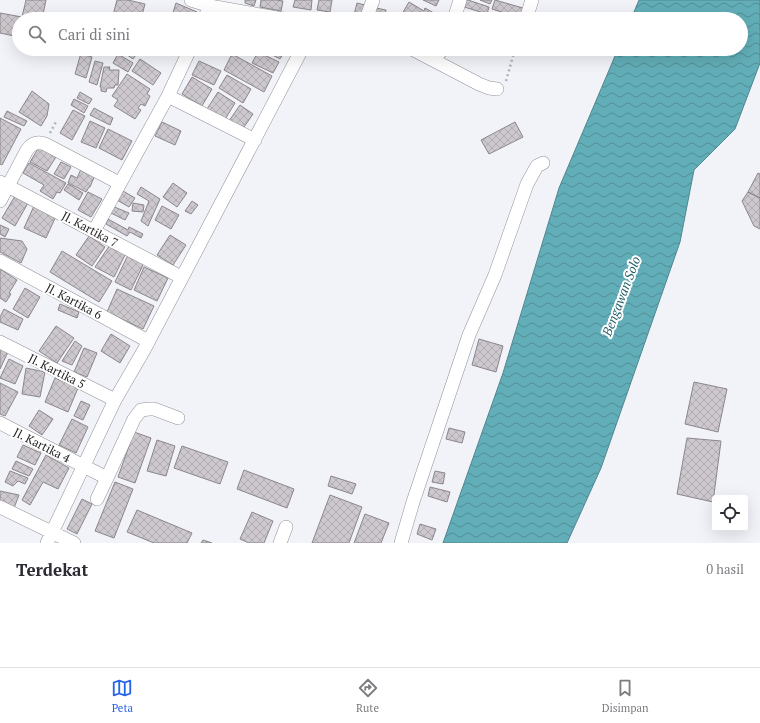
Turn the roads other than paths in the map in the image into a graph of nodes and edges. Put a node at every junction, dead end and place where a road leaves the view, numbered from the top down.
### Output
1 (191, 0) edge
2 (373, 0) edge
3 (460, 0) edge
4 (532, 0) edge
5 (215, 4) edge
6 (251, 12) edge
7 (369, 12) edge
8 (456, 12) edge
9 (528, 12) edge
10 (187, 56) edge
11 (298, 56) edge
12 (425, 56) edge
13 (437, 56) edge
14 (433, 60) junction
15 (497, 90) road end
16 (168, 96) junction
17 (254, 140) junction
18 (543, 163) dead end
19 (4, 184) edge
20 (120, 184) junction
21 (0, 201) edge
22 (94, 231) junction
23 (0, 261) edge
24 (181, 277) junction
25 (148, 341) junction
26 (0, 342) edge
27 (115, 400) junction
28 (178, 418) dead end
29 (0, 423) edge
30 (84, 466) junction
31 (107, 478) junction
32 (97, 499) dead end
33 (0, 507) edge
34 (286, 526) dead end
35 (58, 539) edge
36 (280, 543) edge
37 (401, 543) edge

1 - 5 street
2 - 7 street
3 - 8 street
4 - 9 street
5 - 6 street
10 - 16 street
11 - 17 street
12 - 14 street
13 - 14 street
14 - 15 street
16 - 17 street
16 - 20 street
17 - 24 street
18 - 37 street
19 - 20 street
19 - 21 street
19 - 22 street, Jl. Kartika 7
20 - 22 street
22 - 24 street, Jl. Kartika 7
23 - 25 street, Jl. Kartika 6
24 - 25 street
25 - 27 street
26 - 27 street, Jl. Kartika 5
27 - 30 street
28 - 31 street
29 - 30 street, Jl. Kartika 4
30 - 31 street, Jl. Kartika 4
30 - 35 street
31 - 32 street
33 - 35 street
34 - 36 street

